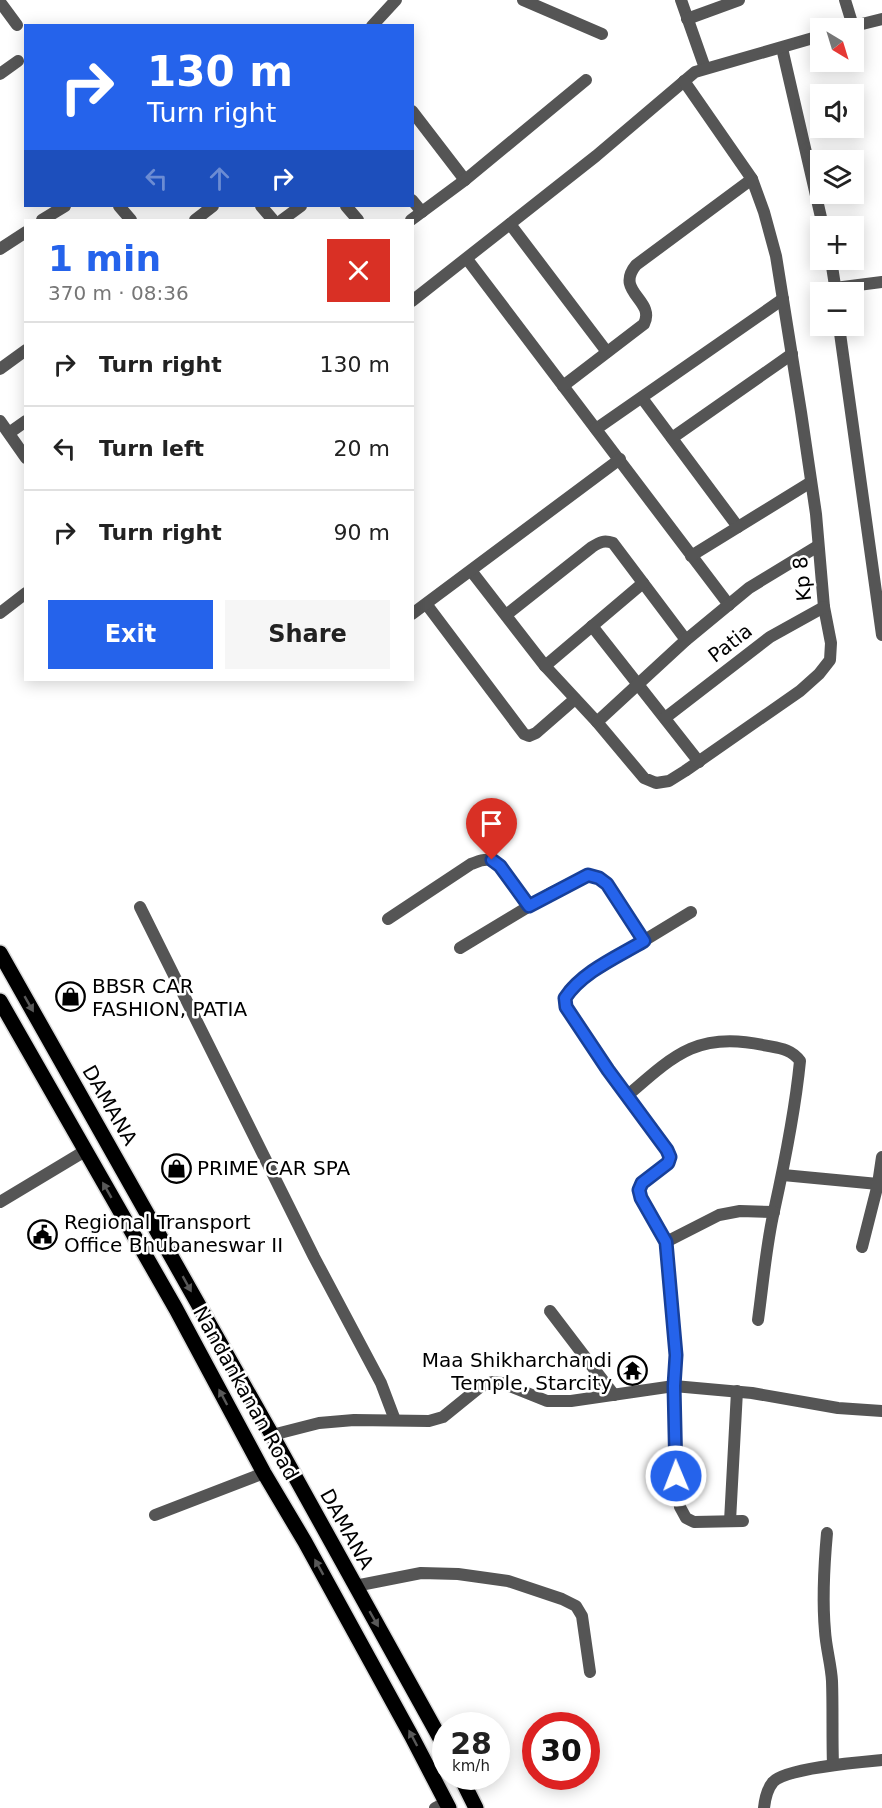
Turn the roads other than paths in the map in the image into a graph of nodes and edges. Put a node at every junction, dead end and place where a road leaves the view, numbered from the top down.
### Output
1 (396, 0) edge
2 (681, 0) edge
3 (740, 0) edge
4 (845, 0) edge
5 (527, 1) edge
6 (0, 2) edge
7 (848, 18) edge
8 (687, 19) junction
9 (882, 19) edge
10 (374, 24) edge
11 (864, 24) edge
12 (17, 26) dead end
13 (602, 34) dead end
14 (810, 39) edge
15 (782, 48) junction
16 (18, 62) dead end
17 (705, 68) junction
18 (0, 74) edge
19 (586, 80) dead end
20 (684, 81) junction
21 (414, 114) edge
22 (752, 179) junction
23 (465, 180) junction
24 (414, 202) edge
25 (63, 207) edge
26 (119, 207) edge
27 (212, 207) edge
28 (262, 207) edge
29 (300, 207) edge
30 (347, 207) edge
31 (422, 212) junction
32 (821, 216) edge
33 (44, 219) edge
34 (130, 219) edge
35 (196, 219) edge
36 (272, 219) edge
37 (283, 219) edge
38 (357, 219) edge
39 (412, 219) edge
40 (510, 224) junction
41 (24, 233) edge
42 (0, 249) edge
43 (467, 259) junction
44 (882, 282) edge
45 (864, 285) edge
46 (414, 299) edge
47 (783, 299) junction
48 (840, 336) edge
49 (24, 351) edge
50 (607, 352) junction
51 (792, 354) junction
52 (0, 369) edge
53 (563, 386) junction
54 (642, 398) junction
55 (0, 420) edge
56 (24, 422) edge
57 (596, 429) junction
58 (9, 433) junction
59 (672, 438) junction
60 (24, 455) edge
61 (620, 459) junction
62 (811, 482) junction
63 (738, 527) junction
64 (818, 546) junction
65 (691, 556) junction
66 (472, 572) junction
67 (644, 583) junction
68 (24, 595) edge
69 (427, 605) junction
70 (729, 605) junction
71 (824, 607) junction
72 (0, 613) edge
73 (414, 613) edge
74 (506, 615) junction
75 (592, 626) junction
76 (882, 634) edge
77 (686, 640) junction
78 (545, 666) junction
79 (638, 685) junction
80 (575, 699) junction
81 (665, 718) junction
82 (597, 722) junction
83 (699, 762) junction
84 (529, 906) junction
85 (140, 908) dead end
86 (691, 912) dead end
87 (388, 919) dead end
88 (644, 941) junction
89 (460, 948) dead end
90 (0, 953) edge
91 (0, 1001) edge
92 (627, 1096) junction
93 (85, 1151) junction
94 (882, 1156) edge
95 (783, 1175) junction
96 (878, 1184) junction
97 (0, 1202) edge
98 (877, 1211) edge
99 (774, 1212) junction
100 (666, 1242) junction
101 (862, 1247) dead end
102 (550, 1311) dead end
103 (758, 1320) dead end
104 (674, 1386) junction
105 (737, 1391) junction
106 (614, 1395) junction
107 (882, 1411) edge
108 (395, 1420) junction
109 (272, 1435) junction
110 (264, 1473) junction
111 (155, 1515) dead end
112 (827, 1533) dead end
113 (355, 1586) junction
114 (590, 1672) dead end
115 (432, 1724) edge
116 (882, 1760) edge
117 (833, 1765) junction
118 (467, 1790) edge
119 (444, 1806) edge
120 (476, 1808) edge
121 (764, 1808) edge

1 - 10 street
2 - 8 street
3 - 8 street
4 - 7 street
5 - 13 street
6 - 12 street
8 - 17 street
9 - 11 street
14 - 15 street
15 - 17 street
15 - 32 street
16 - 18 street
17 - 20 street
19 - 23 street
20 - 22 street, Kp 8
20 - 40 street
21 - 23 street
22 - 47 street, Kp 8
22 - 50 street
23 - 31 street
24 - 31 street
25 - 33 street
26 - 34 street
27 - 35 street
28 - 36 street
29 - 37 street
30 - 38 street
31 - 39 street
40 - 43 street
40 - 50 street
41 - 42 street
43 - 46 street
43 - 53 street
44 - 45 street
47 - 51 street, Kp 8
47 - 54 street
48 - 76 street
49 - 52 street
50 - 53 street
51 - 59 street
51 - 62 street, Kp 8
53 - 57 street
54 - 57 street
54 - 59 street
55 - 58 street
56 - 58 street
57 - 61 street
58 - 60 street
59 - 63 street
61 - 65 street
61 - 66 street
62 - 63 street
62 - 64 street, Kp 8
63 - 65 street
64 - 70 street
64 - 71 street, Kp 8
65 - 70 street
66 - 69 street
66 - 74 street, Kp 8
67 - 74 street
67 - 75 street
67 - 77 street
68 - 72 street
69 - 73 street
69 - 80 street
70 - 77 street
71 - 81 street, Patia
71 - 83 street, Kp 8
74 - 78 street, Kp 8
75 - 78 street
75 - 79 street
77 - 79 street
78 - 80 street, Kp 8
79 - 81 street
79 - 82 street
80 - 82 street, Kp 8
81 - 83 street
82 - 83 street, Kp 8
84 - 87 street
84 - 88 street
84 - 89 street
85 - 108 street
86 - 88 street
88 - 92 street
90 -> 109 main road, DAMANA
91 - 93 main road, Nandankanan Road
92 - 95 street
92 - 100 street
93 - 97 street
110 -> 93 main road, Nandankanan Road
94 - 96 street
95 - 96 street
95 - 99 street
96 - 98 street
98 - 101 street
99 - 100 street
99 - 103 street
100 - 104 street
102 - 106 street
104 - 105 street
104 - 105 street
104 - 106 street
105 - 107 street
106 - 108 street
108 - 109 street
109 - 113 main road, DAMANA
110 - 111 street
119 -> 110 main road, Nandankanan Road
112 - 117 street
113 - 114 street
113 -> 115 main road, DAMANA
116 - 117 street
117 - 121 street
118 - 120 main road

